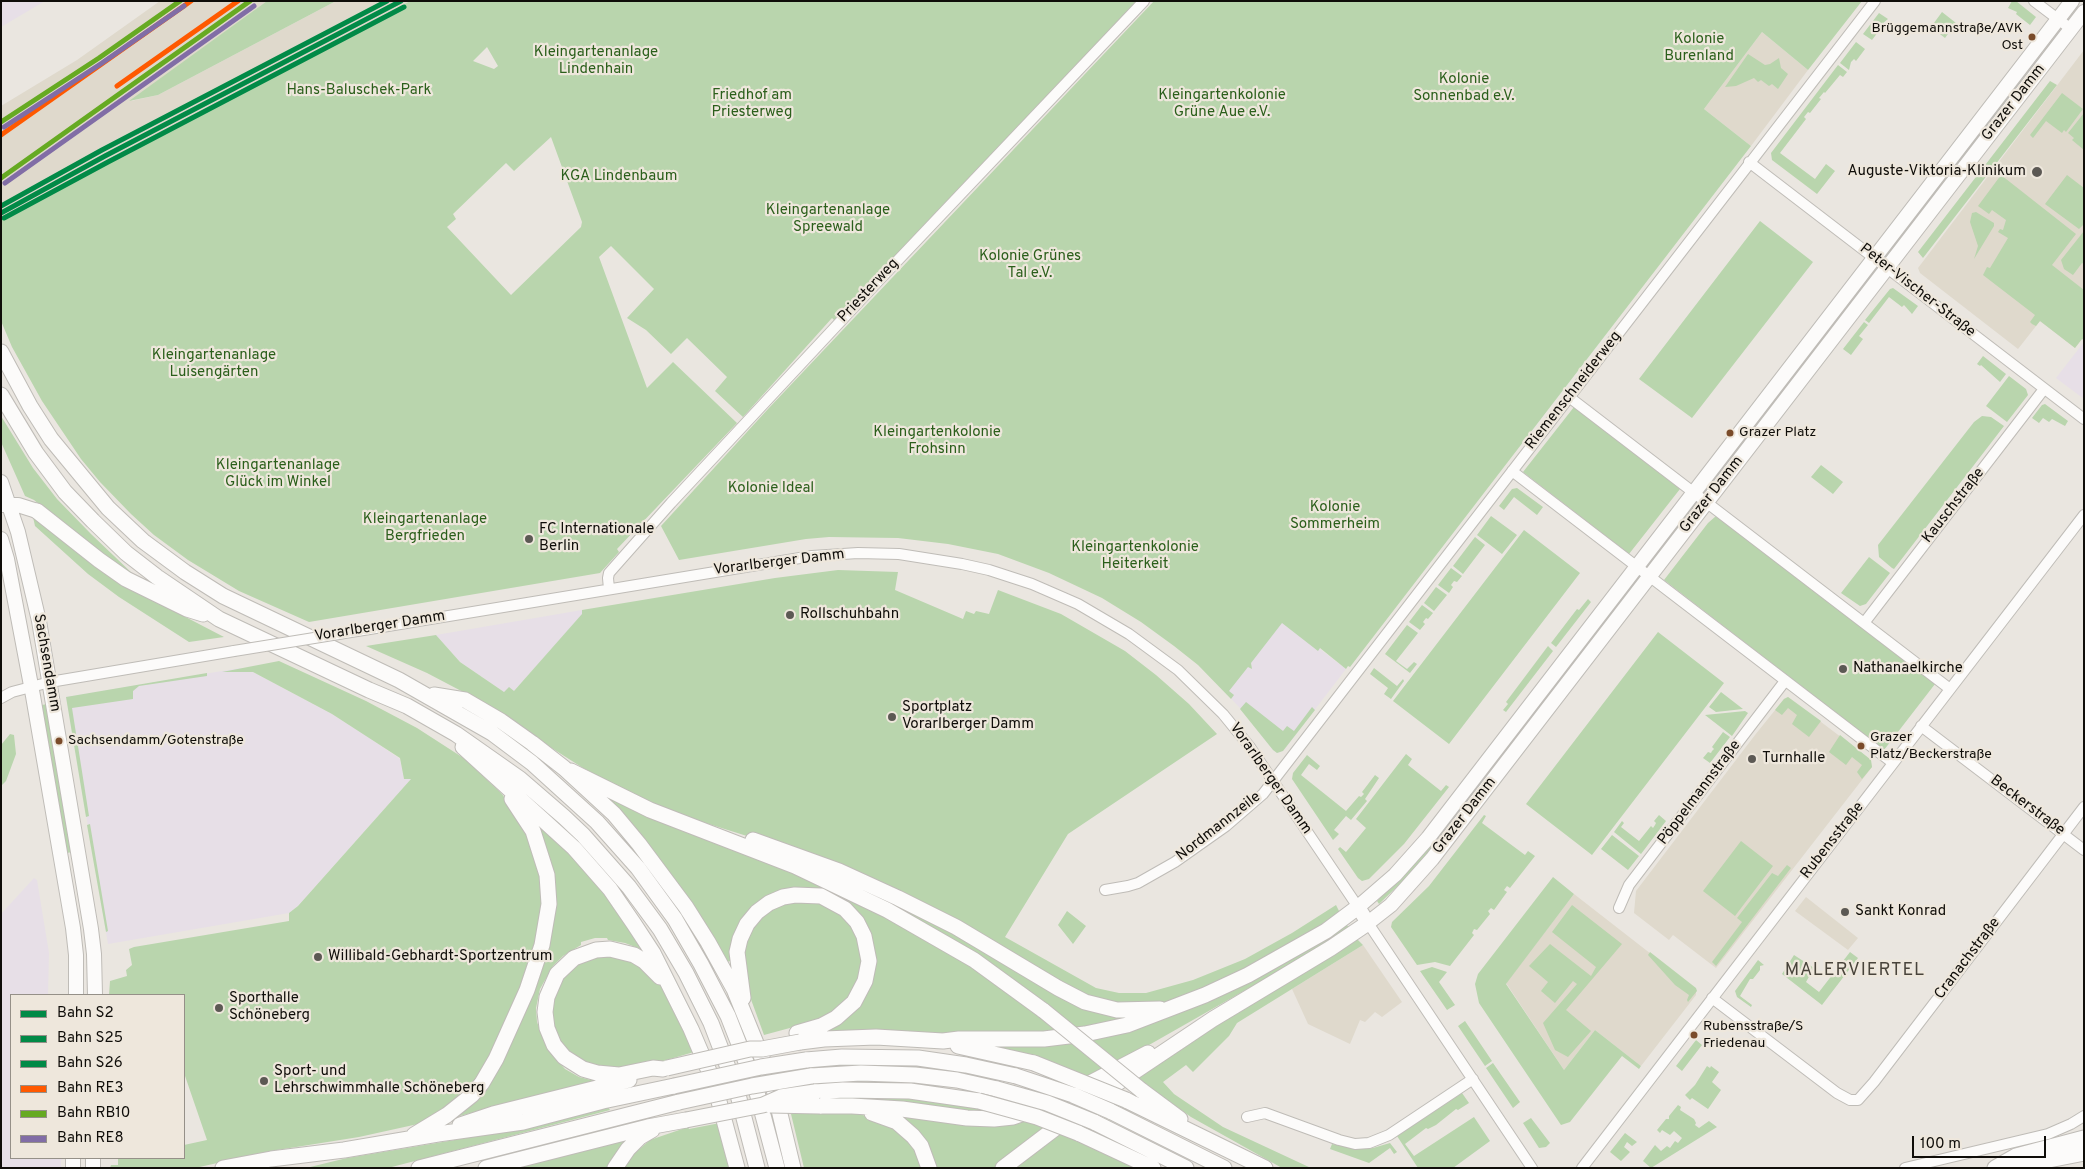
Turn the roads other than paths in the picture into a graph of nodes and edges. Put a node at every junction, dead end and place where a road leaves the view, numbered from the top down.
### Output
1 (1144, 1) edge
2 (1875, 1) edge
3 (2034, 1) edge
4 (2072, 1) edge
5 (2084, 12) edge
6 (2058, 20) junction
7 (2071, 29) junction
8 (1749, 162) junction
9 (1874, 258) junction
10 (1887, 268) junction
11 (1, 352) edge
12 (2044, 389) junction
13 (1, 395) edge
14 (1569, 397) junction
15 (2084, 420) edge
16 (1512, 471) junction
17 (1, 482) edge
18 (1694, 492) junction
19 (1707, 502) junction
20 (4, 503) edge
21 (37, 511) joint
22 (2084, 515) edge
23 (1, 539) edge
24 (1637, 566) junction
25 (1649, 576) junction
26 (609, 589) junction
27 (219, 619) junction
28 (1864, 623) junction
29 (1785, 681) junction
30 (50, 682) junction
31 (31, 686) junction
32 (1950, 689) junction
33 (428, 695) junction
34 (1, 698) edge
35 (433, 720) junction
36 (1922, 726) junction
37 (1893, 763) junction
38 (564, 768) junction
39 (499, 779) junction
40 (1273, 780) junction
41 (1463, 792) junction
42 (1476, 802) junction
43 (2084, 807) edge
44 (687, 823) junction
45 (2063, 834) junction
46 (2084, 850) edge
47 (1105, 890) dead end
48 (1358, 907) junction
49 (1620, 908) dead end
50 (1368, 923) junction
51 (76, 973) junction
52 (95, 973) junction
53 (671, 990) junction
54 (76, 994) edge
55 (95, 994) edge
56 (1712, 998) junction
57 (1169, 1008) junction
58 (746, 1017) junction
59 (1213, 1019) junction
60 (799, 1038) junction
61 (943, 1041) junction
62 (665, 1069) junction
63 (1473, 1079) junction
64 (823, 1101) junction
65 (2084, 1116) edge
66 (1248, 1117) dead end
67 (666, 1125) junction
68 (438, 1134) junction
69 (1201, 1136) junction
70 (2084, 1138) edge
71 (407, 1139) junction
72 (2084, 1153) edge
73 (737, 1167) edge
74 (222, 1168) edge
75 (419, 1168) edge
76 (486, 1168) edge
77 (615, 1168) edge
78 (757, 1168) edge
79 (777, 1168) edge
80 (793, 1168) edge
81 (929, 1168) edge
82 (1003, 1168) edge
83 (1153, 1168) edge
84 (1186, 1168) edge
85 (1224, 1168) edge
86 (1265, 1168) edge
87 (1532, 1168) edge
88 (1582, 1168) edge
89 (1905, 1168) edge
90 (1995, 1168) edge
91 (2008, 1168) edge

1 - 26 street, Priesterweg
2 - 8 street, Riemenschneiderweg
3 - 6 street
4 - 6 main road, Grazer Damm
5 - 7 main road, Grazer Damm
6 - 7 street
6 - 9 main road, Grazer Damm
7 - 10 main road, Grazer Damm
8 - 9 street, Peter-Vischer-Straße
8 - 14 street, Riemenschneiderweg
9 - 10 street, Peter-Vischer-Straße
9 - 18 main road, Grazer Damm
10 - 12 street, Peter-Vischer-Straße
10 - 19 main road, Grazer Damm
11 - 33 highway
12 - 15 street, Peter-Vischer-Straße
12 - 28 street, Kauschstraße
13 - 27 highway
14 - 16 street, Riemenschneiderweg
14 - 18 street
16 - 24 street
16 - 40 street, Riemenschneiderweg
17 - 20 main road, Sachsendamm
18 - 19 street
18 - 24 main road, Grazer Damm
19 - 25 main road, Grazer Damm
19 - 28 street
20 - 21 main road
20 - 30 main road, Sachsendamm
21 - 27 highway
22 - 32 street, Rubensstraße
23 - 31 main road, Sachsendamm
24 - 25 street
24 - 41 main road, Grazer Damm
25 - 29 street
25 - 42 main road, Grazer Damm
26 - 30 street, Vorarlberger Damm, bridge
26 - 40 street, Vorarlberger Damm
27 - 35 highway
28 - 32 street
29 - 37 street
29 - 49 street, Pöppelmannstraße
30 - 31 street, Vorarlberger Damm
30 - 52 main road, Sachsendamm
31 - 34 street, Vorarlberger Damm
31 - 51 main road, Sachsendamm
32 - 36 street, Rubensstraße
33 - 38 highway
33 - 79 highway
35 - 39 highway
35 - 78 highway
36 - 37 street, Rubensstraße
36 - 45 street, Beckerstraße
37 - 56 street, Rubensstraße
38 - 44 highway
38 - 58 highway
39 - 53 highway
39 - 71 highway
40 - 47 street, Nordmannzeile
40 - 48 street, Vorarlberger Damm
41 - 42 main road
41 - 48 main road, Grazer Damm
42 - 50 main road, Grazer Damm
43 - 45 street, Cranachstraße
44 - 57 highway
44 - 69 highway, bridge
45 - 46 street, Beckerstraße
45 - 56 street, Cranachstraße
48 - 50 main road, Vorarlberger Damm
48 - 57 highway
50 - 59 highway
50 - 63 street, Vorarlberger Damm
51 - 52 main road
51 - 54 main road, Sachsendamm
52 - 55 main road, Sachsendamm
53 - 62 highway
53 - 73 highway
56 - 88 street, Rubensstraße
57 - 61 highway
58 - 60 highway
58 - 80 highway
59 - 64 highway
59 - 82 highway
60 - 61 highway
60 - 62 highway, bridge
61 - 69 highway, bridge
62 - 68 highway
63 - 66 street
63 - 87 street, Vorarlberger Damm
64 - 67 highway, bridge
64 - 81 highway
64 - 83 highway, bridge
65 - 89 street
67 - 76 highway
67 - 77 highway
68 - 71 highway
68 - 85 highway, bridge
69 - 86 highway
70 - 90 highway
71 - 74 highway
72 - 91 highway
75 - 84 highway, bridge

